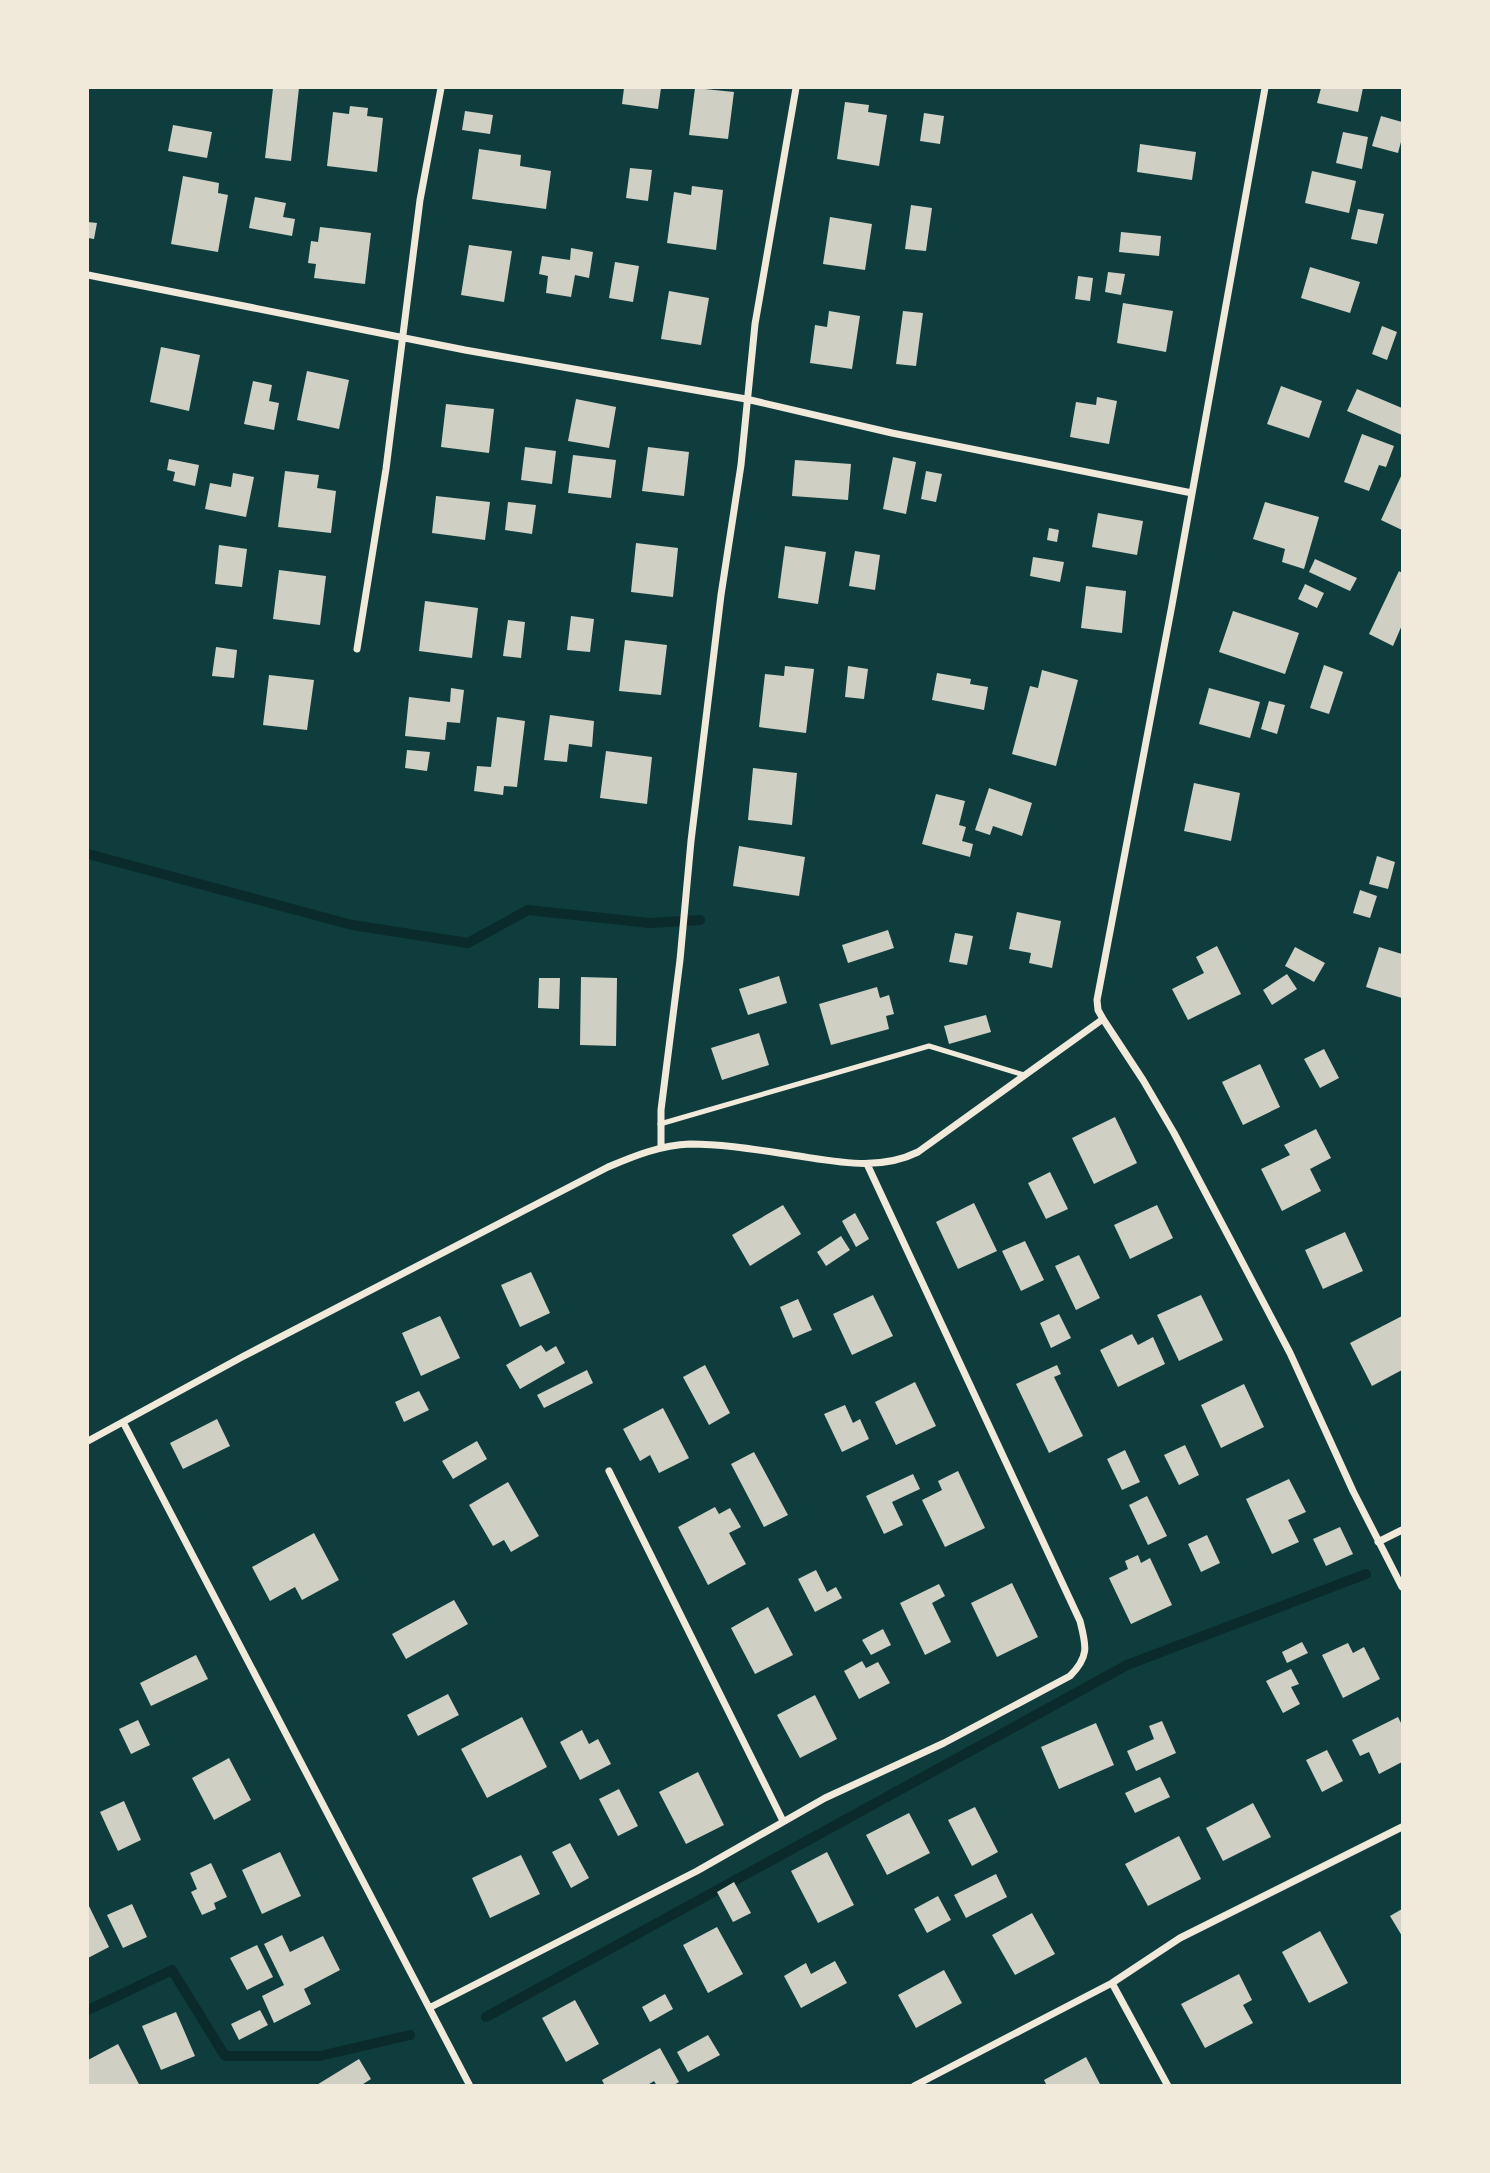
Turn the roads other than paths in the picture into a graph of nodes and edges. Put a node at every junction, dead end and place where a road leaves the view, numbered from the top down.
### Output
1 (441, 88) edge
2 (796, 88) edge
3 (1265, 88) edge
4 (88, 275) edge
5 (402, 338) junction
6 (746, 399) junction
7 (1192, 493) junction
8 (357, 649) dead end
9 (1103, 1019) junction
10 (1024, 1075) junction
11 (660, 1124) junction
12 (661, 1147) junction
13 (867, 1164) junction
14 (123, 1422) junction
15 (88, 1441) edge
16 (609, 1471) dead end
17 (1402, 1530) edge
18 (1378, 1542) junction
19 (1402, 1587) edge
20 (783, 1821) junction
21 (1402, 1827) edge
22 (1112, 1983) junction
23 (430, 2007) junction
24 (470, 2085) edge
25 (914, 2085) edge
26 (1168, 2085) edge

1 - 5 street
2 - 6 street
3 - 7 street
4 - 5 street
5 - 6 street
5 - 8 street
6 - 7 street
6 - 11 street
7 - 9 street
9 - 10 street
9 - 18 street
10 - 11 lane
10 - 13 street
11 - 12 street
12 - 13 street
12 - 14 street
13 - 20 street
14 - 15 street
14 - 23 street
16 - 20 street
17 - 18 street
18 - 19 street
20 - 23 street
21 - 22 street
22 - 25 street
22 - 26 street
23 - 24 street

